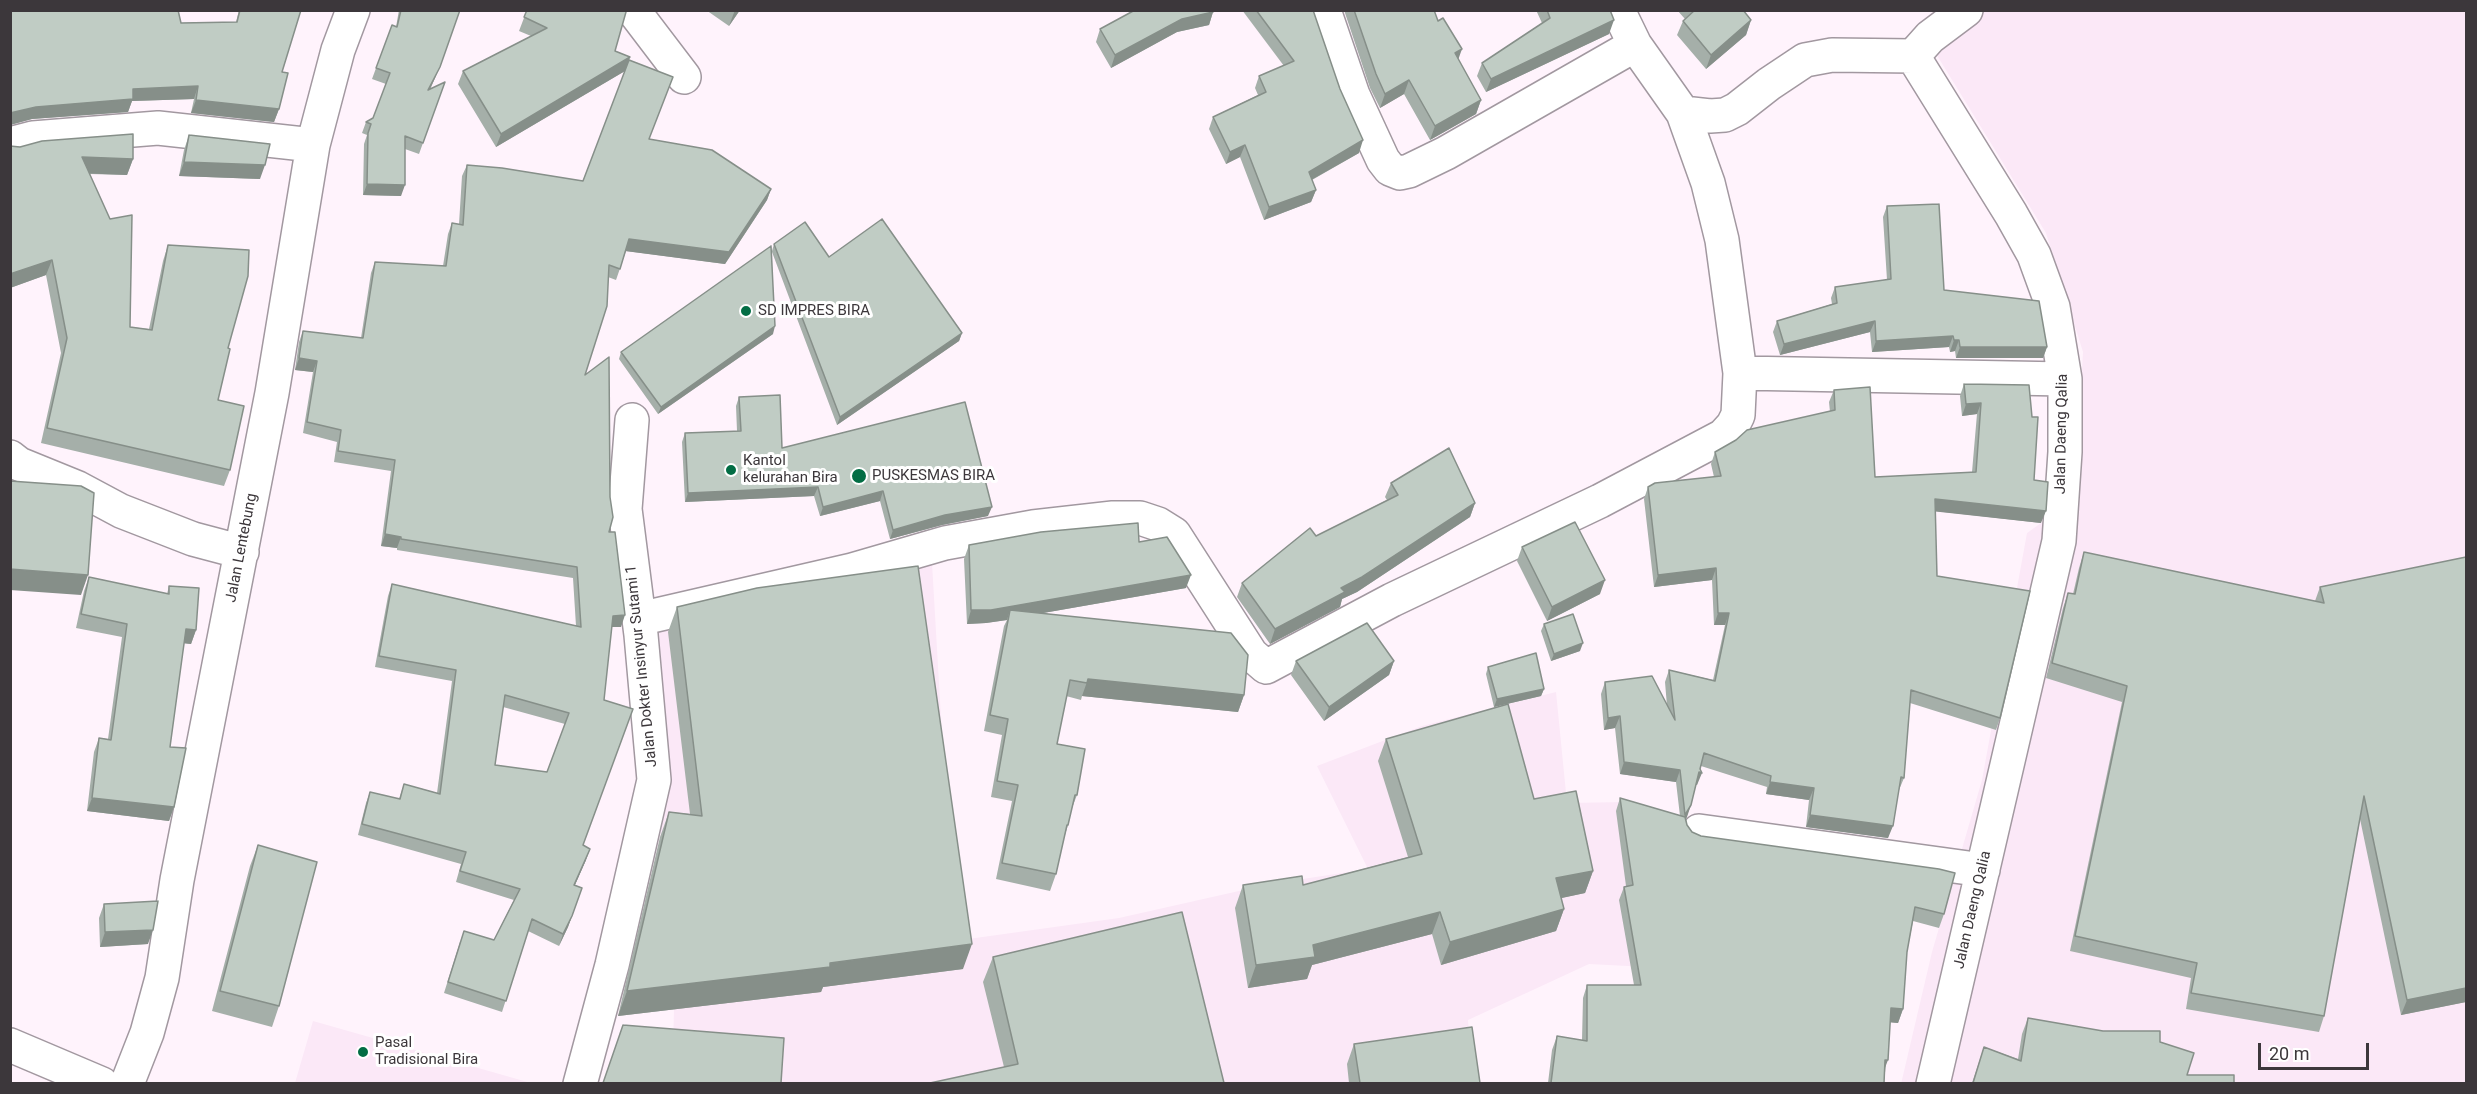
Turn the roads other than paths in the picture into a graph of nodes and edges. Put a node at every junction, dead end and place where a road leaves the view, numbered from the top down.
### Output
1 (353, 10) edge
2 (633, 10) edge
3 (1324, 10) edge
4 (1618, 10) edge
5 (1966, 10) edge
6 (1635, 45) junction
7 (1913, 56) junction
8 (684, 77) dead end
9 (1683, 113) junction
10 (10, 144) edge
11 (313, 145) junction
12 (1740, 373) junction
13 (2066, 379) junction
14 (632, 420) dead end
15 (10, 457) edge
16 (242, 552) junction
17 (639, 619) junction
18 (1700, 831) dead end
19 (1983, 870) junction
20 (10, 1045) edge
21 (102, 1083) edge
22 (128, 1083) edge
23 (580, 1083) edge
24 (1934, 1083) edge

1 - 11 street, Jalan Lentebung
2 - 8 street
3 - 6 street
4 - 6 street
5 - 7 street
6 - 9 street
7 - 9 street
7 - 13 street, Jalan Daeng Qalia
9 - 12 street
10 - 11 street
11 - 16 street, Jalan Lentebung
12 - 13 street
12 - 17 street
13 - 19 street, Jalan Daeng Qalia
14 - 17 street, Jalan Dokter Insinyur Sutami 1
15 - 16 street
16 - 22 street, Jalan Lentebung
17 - 23 street, Jalan Dokter Insinyur Sutami 1
18 - 19 street
19 - 24 street, Jalan Daeng Qalia
20 - 21 street

